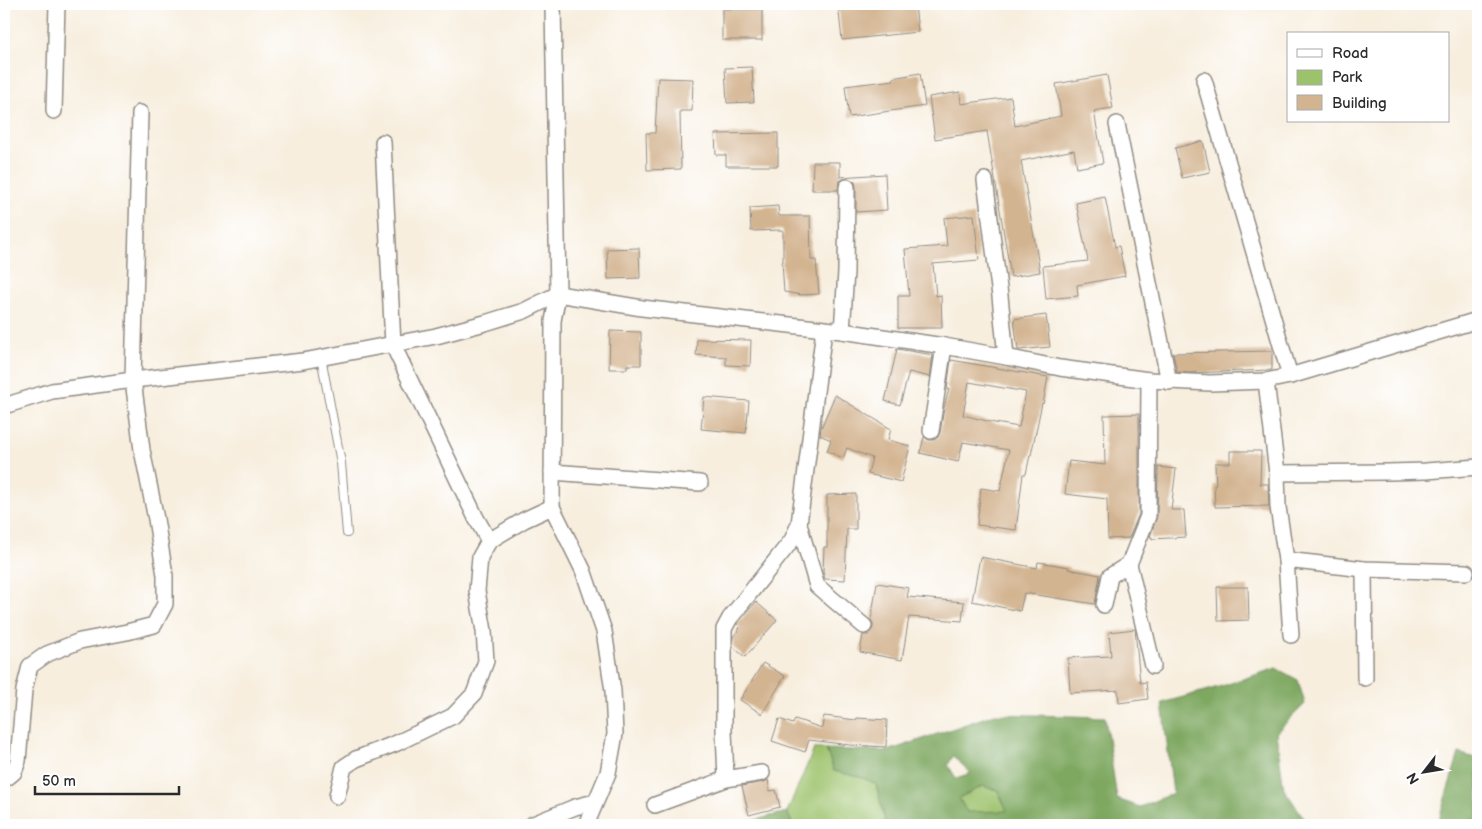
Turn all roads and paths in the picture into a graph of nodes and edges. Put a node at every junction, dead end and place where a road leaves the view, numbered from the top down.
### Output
1 (57, 4) edge
2 (553, 4) edge
3 (1204, 80) dead end
4 (54, 111) dead end
5 (140, 113) dead end
6 (1117, 124) dead end
7 (383, 142) dead end
8 (985, 180) dead end
9 (847, 187) dead end
10 (558, 294) junction
11 (1478, 320) edge
12 (824, 330) junction
13 (842, 331) junction
14 (392, 345) junction
15 (944, 346) junction
16 (321, 357) junction
17 (1006, 357) junction
18 (1290, 376) junction
19 (133, 380) junction
20 (1149, 380) junction
21 (1266, 381) junction
22 (1169, 382) junction
23 (4, 406) edge
24 (931, 431) dead end
25 (1478, 466) edge
26 (552, 472) junction
27 (1277, 472) junction
28 (700, 483) dead end
29 (552, 507) junction
30 (799, 524) junction
31 (347, 533) dead end
32 (489, 540) junction
33 (1286, 560) junction
34 (1129, 564) junction
35 (1364, 569) junction
36 (1466, 572) dead end
37 (1104, 605) dead end
38 (864, 626) dead end
39 (1291, 635) dead end
40 (1153, 666) dead end
41 (1365, 678) dead end
42 (762, 773) dead end
43 (4, 779) edge
44 (726, 780) junction
45 (337, 796) dead end
46 (595, 802) junction
47 (655, 805) dead end
48 (531, 825) edge
49 (586, 825) edge

1 - 4 street
2 - 10 street
3 - 18 street
5 - 19 street
6 - 22 street
7 - 14 street
8 - 17 street
9 - 13 street
10 - 12 street
10 - 14 street
10 - 26 street
11 - 18 street
12 - 13 street
12 - 30 street
13 - 15 street
14 - 16 street
14 - 32 street
15 - 17 street
15 - 24 street
16 - 19 street
16 - 31 lane
17 - 20 street
18 - 21 street
19 - 23 street
19 - 43 street
20 - 22 street
20 - 34 street
21 - 22 street
21 - 27 street
25 - 27 street
26 - 28 street
26 - 29 street
27 - 33 street
29 - 32 street
29 - 46 street
30 - 38 street
30 - 44 street
32 - 45 street
33 - 35 street
33 - 39 street
34 - 37 street
34 - 40 street
35 - 36 street
35 - 41 street
42 - 44 street
44 - 47 street
46 - 48 street
46 - 49 street

